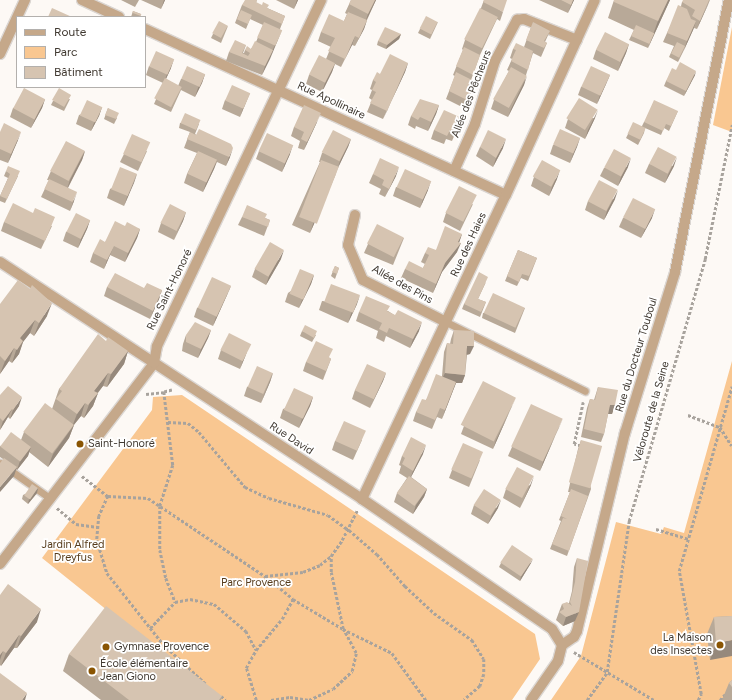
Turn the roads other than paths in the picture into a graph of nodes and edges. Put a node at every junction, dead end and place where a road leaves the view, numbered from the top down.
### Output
1 (25, 0) edge
2 (82, 0) edge
3 (321, 0) edge
4 (595, 0) edge
5 (729, 0) edge
6 (18, 16) edge
7 (117, 16) edge
8 (16, 19) edge
9 (146, 29) edge
10 (577, 40) junction
11 (0, 54) edge
12 (279, 90) junction
13 (454, 171) junction
14 (506, 195) junction
15 (355, 215) dead end
16 (0, 262) edge
17 (446, 322) junction
18 (154, 364) junction
19 (585, 391) road end
20 (0, 463) edge
21 (362, 499) junction
22 (50, 500) junction
23 (0, 564) edge
24 (562, 645) junction
25 (531, 700) edge

1 - 6 street
2 - 7 street
3 - 12 street, Rue Saint-Honoré
4 - 10 street, Rue des Haies
5 - 24 street, Rue du Docteur Touboul
8 - 11 street
9 - 12 street, Rue Apollinaire
10 - 13 street, Allée des Pêcheurs
10 - 14 street, Rue des Haies
12 - 13 street, Rue Apollinaire
12 - 18 street, Rue Saint-Honoré
13 - 14 street, Rue Apollinaire
14 - 17 street, Rue des Haies
15 - 17 street, Allée des Pins
16 - 18 street, Rue David
17 - 19 lane
17 - 21 street, Rue des Haies
18 - 21 street, Rue David
18 - 22 street, Rue Saint-Honoré
20 - 22 lane
21 - 24 street, Rue David
22 - 23 street, Rue Saint-Honoré
24 - 25 street

